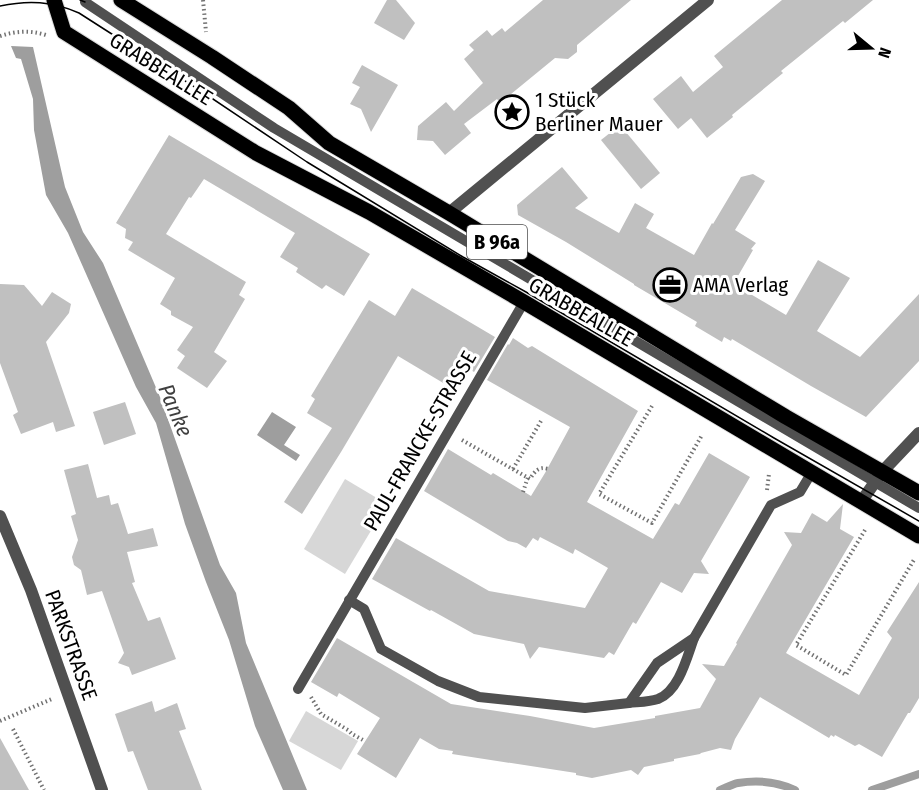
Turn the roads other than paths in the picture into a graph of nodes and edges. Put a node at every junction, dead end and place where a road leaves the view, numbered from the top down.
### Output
1 (54, 0) edge
2 (121, 0) edge
3 (708, 0) edge
4 (85, 2) dead end
5 (449, 213) junction
6 (525, 302) junction
7 (919, 433) edge
8 (812, 472) junction
9 (878, 477) junction
10 (919, 493) edge
11 (861, 502) junction
12 (919, 508) edge
13 (0, 516) edge
14 (919, 536) edge
15 (349, 600) junction
16 (694, 638) junction
17 (298, 688) road end
18 (629, 703) junction
19 (102, 790) edge

1 - 6 main road, GRABBEALLEE / B 96a
2 - 5 main road, GRABBEALLEE / B 96a
3 - 5 street
4 - 9 lane
5 - 9 main road, GRABBEALLEE / B 96a
6 - 8 main road, GRABBEALLEE / B 96a
6 - 15 lane, PAUL-FRANCKE-STRASSE
7 - 9 street
8 - 11 main road, GRABBEALLEE / B 96a
8 - 16 lane
9 - 10 main road, GRABBEALLEE / B 96a
9 - 11 street
9 - 12 lane
11 - 14 main road, GRABBEALLEE / B 96a
13 - 19 street, PARKSTRASSE
15 - 17 lane, PAUL-FRANCKE-STRASSE
15 - 18 lane
16 - 18 lane
16 - 18 lane

